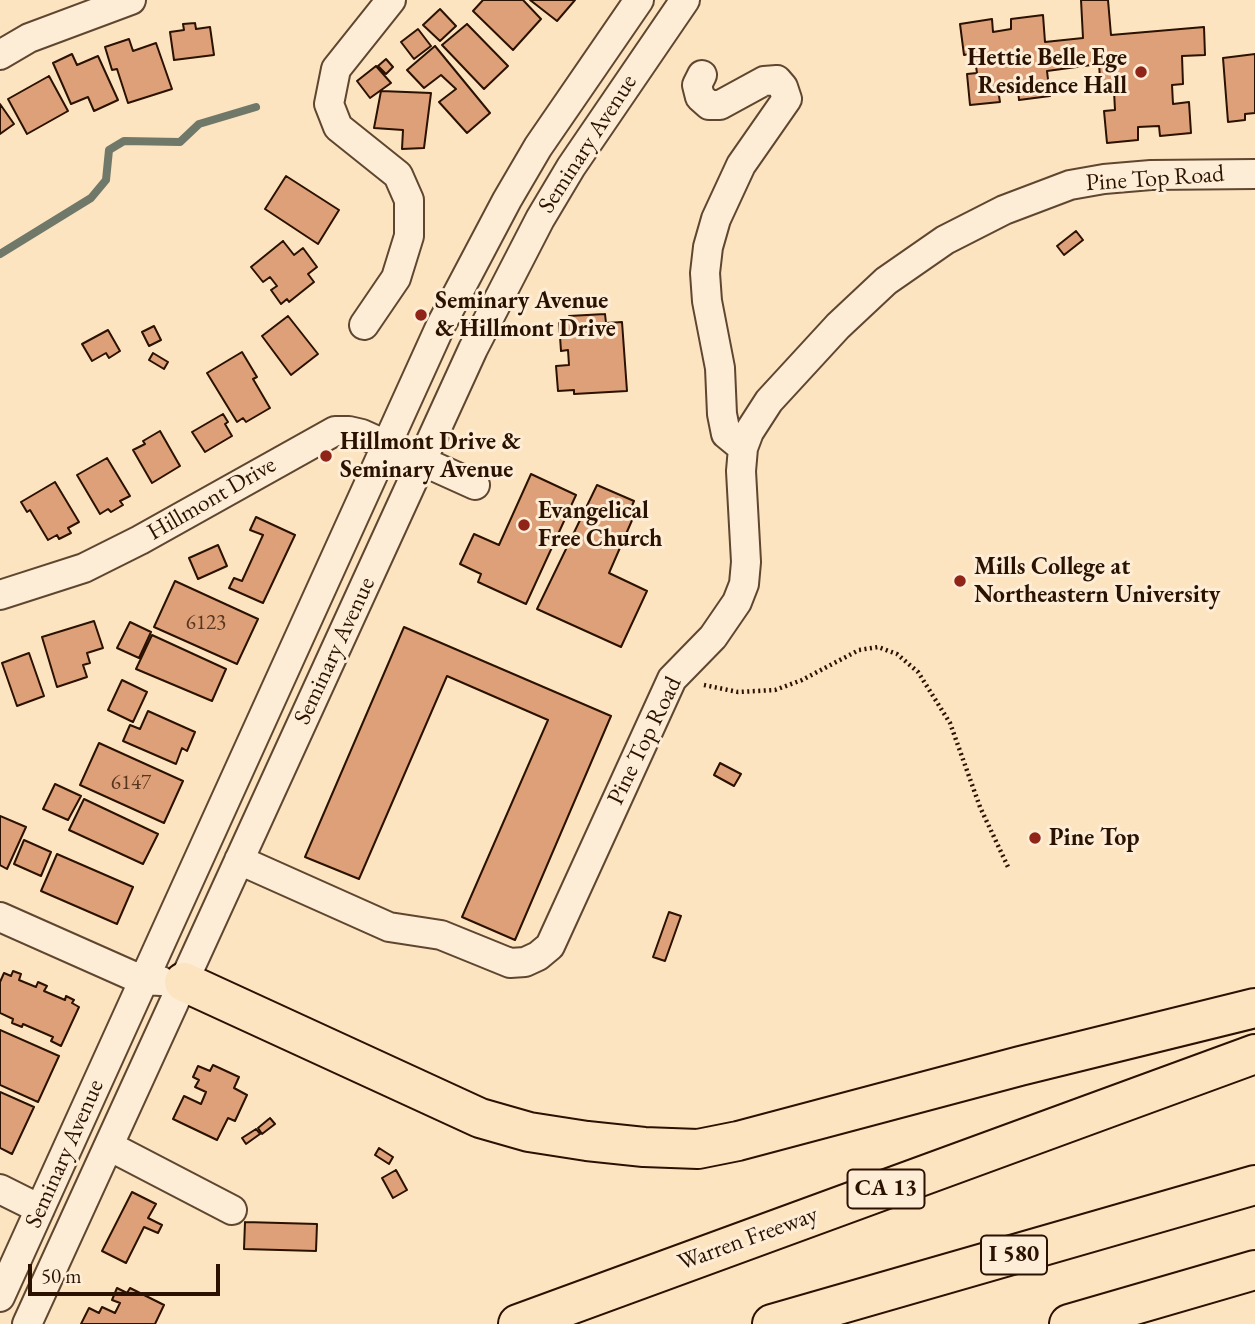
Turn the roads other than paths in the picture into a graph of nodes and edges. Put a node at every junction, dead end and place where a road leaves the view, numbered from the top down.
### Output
1 (131, 0) edge
2 (391, 0) edge
3 (639, 0) edge
4 (671, 5) edge
5 (0, 55) edge
6 (702, 75) dead end
7 (1255, 174) edge
8 (363, 325) dead end
9 (387, 444) junction
10 (743, 448) junction
11 (422, 461) junction
12 (475, 485) dead end
13 (0, 595) edge
14 (239, 860) junction
15 (0, 917) edge
16 (142, 980) junction
17 (1255, 981) edge
18 (184, 982) junction
19 (1255, 1008) edge
20 (1255, 1055) edge
21 (1020, 1066) junction
22 (109, 1146) junction
23 (1255, 1185) edge
24 (0, 1189) edge
25 (40, 1209) junction
26 (232, 1210) dead end
27 (1255, 1270) edge
28 (0, 1297) edge
29 (27, 1324) edge
30 (518, 1324) edge
31 (772, 1324) edge
32 (1069, 1324) edge

1 - 5 street
2 - 8 street
3 - 9 street, Seminary Avenue
4 - 11 street, Seminary Avenue
6 - 10 street
7 - 10 street, Pine Top Road
9 - 11 street, Hillmont Drive
9 - 13 street, Hillmont Drive
9 - 16 street, Seminary Avenue
10 - 14 street, Pine Top Road
11 - 12 street, Hillmont Drive
11 - 14 street, Seminary Avenue
14 - 18 street, Seminary Avenue
15 - 16 street
16 - 18 street
16 - 25 street, Seminary Avenue
17 - 21 highway
18 - 21 highway
18 - 22 street, Seminary Avenue
19 - 21 highway
20 - 30 highway, Warren Freeway / CA 13
22 - 26 street
22 - 29 street, Seminary Avenue
23 - 31 highway, I 580
24 - 25 street
25 - 28 street, Seminary Avenue
27 - 32 highway

